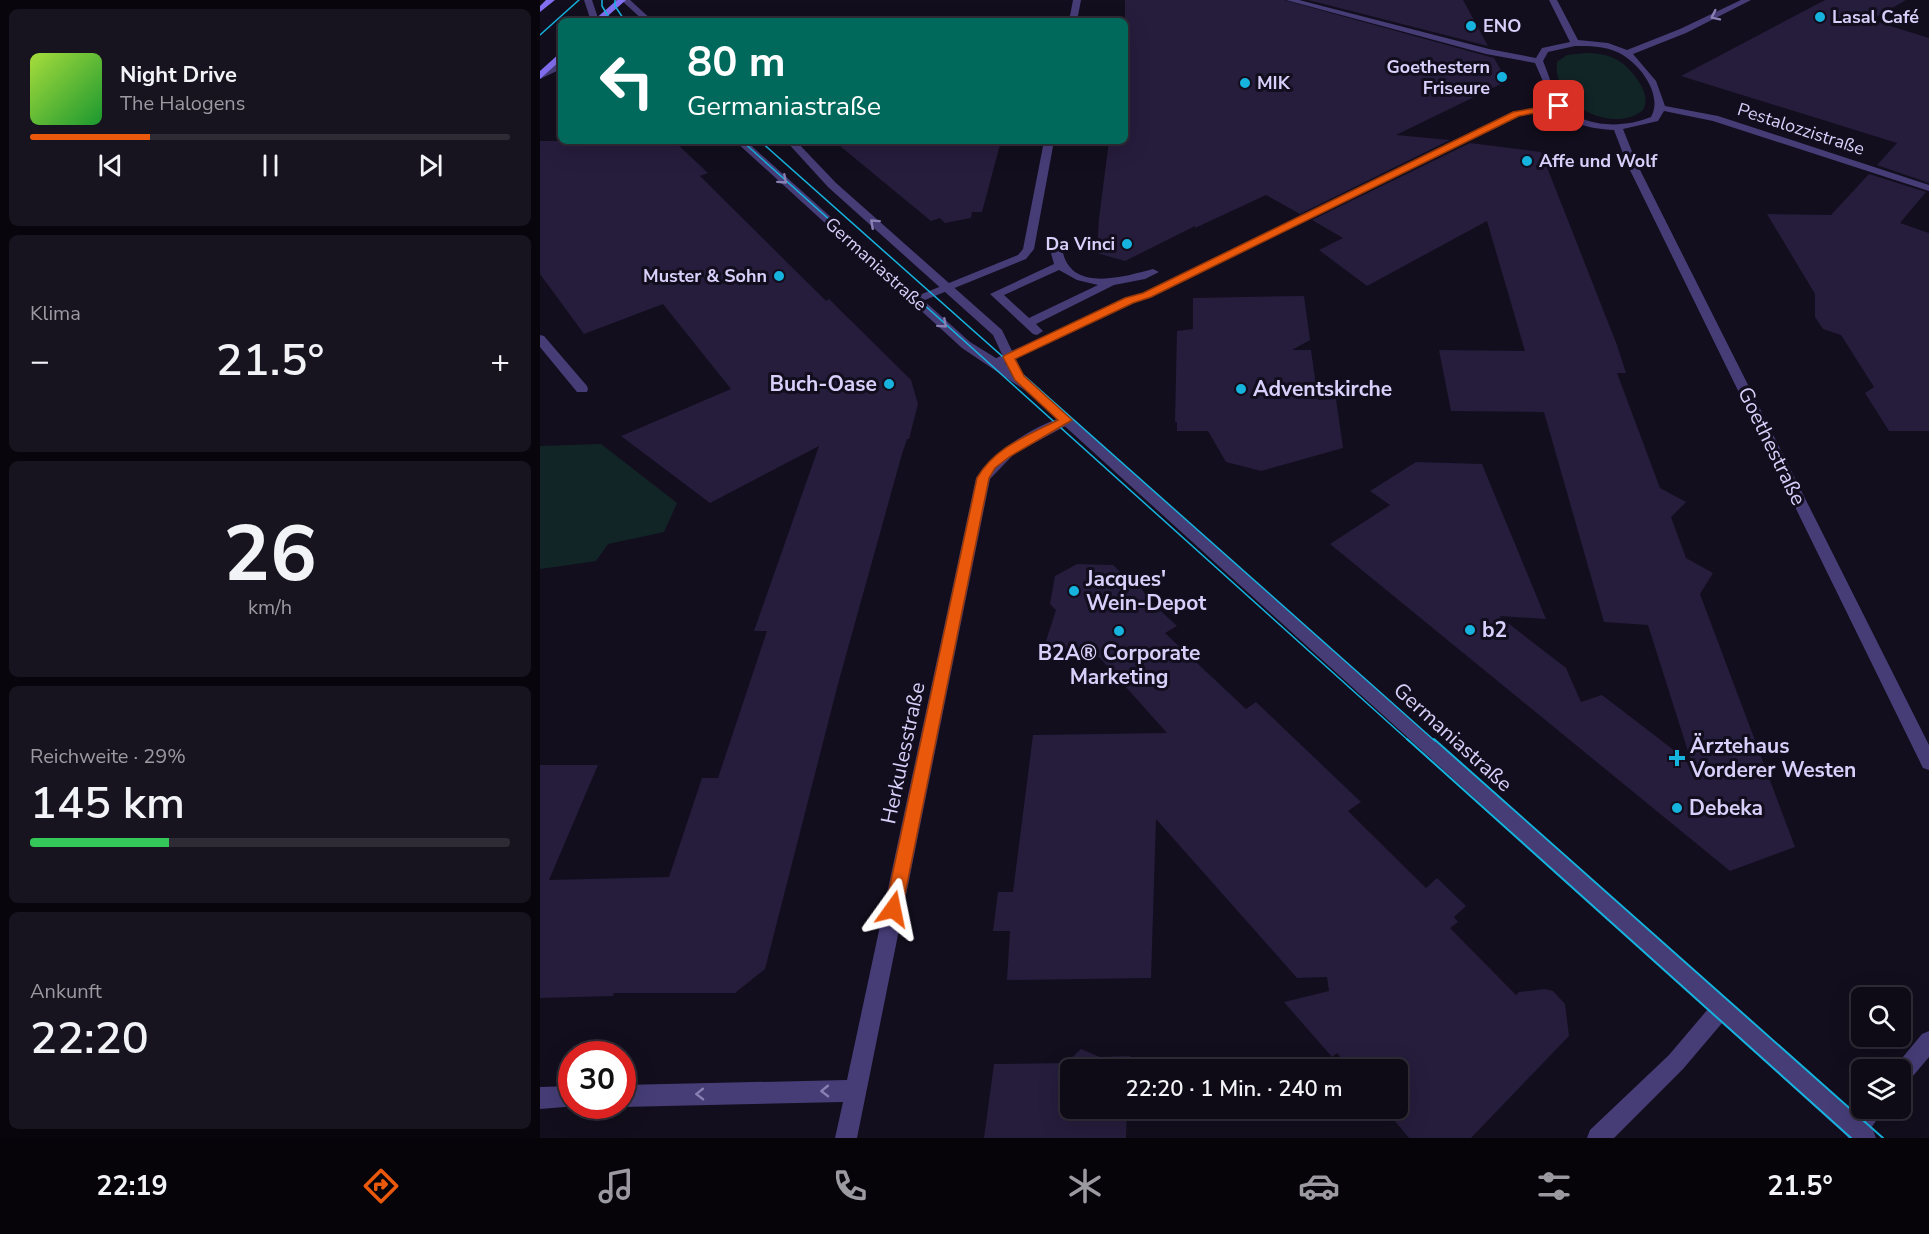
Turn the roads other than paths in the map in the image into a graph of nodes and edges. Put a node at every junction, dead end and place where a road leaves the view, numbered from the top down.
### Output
1 (551, 0) edge
2 (588, 0) edge
3 (623, 0) edge
4 (1077, 0) edge
5 (1290, 0) edge
6 (1553, 0) edge
7 (1747, 0) edge
8 (540, 10) edge
9 (595, 18) edge
10 (600, 18) edge
11 (645, 18) edge
12 (1073, 18) edge
13 (1575, 43) junction
14 (1627, 53) junction
15 (558, 58) edge
16 (1539, 61) junction
17 (558, 67) edge
18 (540, 76) edge
19 (1559, 106) junction
20 (1660, 108) junction
21 (1618, 128) junction
22 (743, 144) edge
23 (794, 144) edge
24 (1048, 144) edge
25 (1929, 188) edge
26 (1153, 272) dead end
27 (1111, 283) junction
28 (985, 285) dead end
29 (946, 288) junction
30 (996, 294) junction
31 (916, 300) junction
32 (540, 339) edge
33 (1009, 357) junction
34 (996, 363) junction
35 (1019, 378) junction
36 (582, 389) dead end
37 (1066, 420) junction
38 (1929, 763) edge
39 (1721, 1010) junction
40 (1929, 1041) edge
41 (1911, 1063) edge
42 (855, 1091) junction
43 (636, 1096) edge
44 (558, 1097) edge
45 (540, 1098) edge
46 (1868, 1119) edge
47 (1860, 1134) edge
48 (846, 1138) edge
49 (1598, 1138) edge

1 - 8 main road
2 - 9 street
3 - 10 main road
3 - 11 street
4 - 12 street
5 - 16 street
6 - 13 street
7 -> 14 street
13 - 14 street
13 - 16 street
14 - 20 street
15 - 18 main road
16 - 19 street
17 - 18 street
19 - 21 street
19 - 33 street
20 - 21 street
20 - 25 street, Pestalozzistraße
21 - 38 street, Goethestraße
22 -> 31 street, Germaniastraße
29 -> 23 street, Germaniastraße
24 - 29 street
26 - 27 street
27 - 30 street
27 - 30 street
28 - 30 street
29 - 31 street
29 - 33 street, Germaniastraße
31 -> 34 street, Germaniastraße
32 - 36 street
33 - 34 street
33 - 35 street, Germaniastraße
34 - 35 street, Germaniastraße
35 - 37 street, Germaniastraße
37 - 39 street, Germaniastraße
37 - 42 street, Herkulesstraße
39 - 47 street, Germaniastraße
39 - 49 street
40 - 41 street
42 -> 43 street
42 - 48 street, Herkulesstraße
44 - 45 street
46 - 47 street

